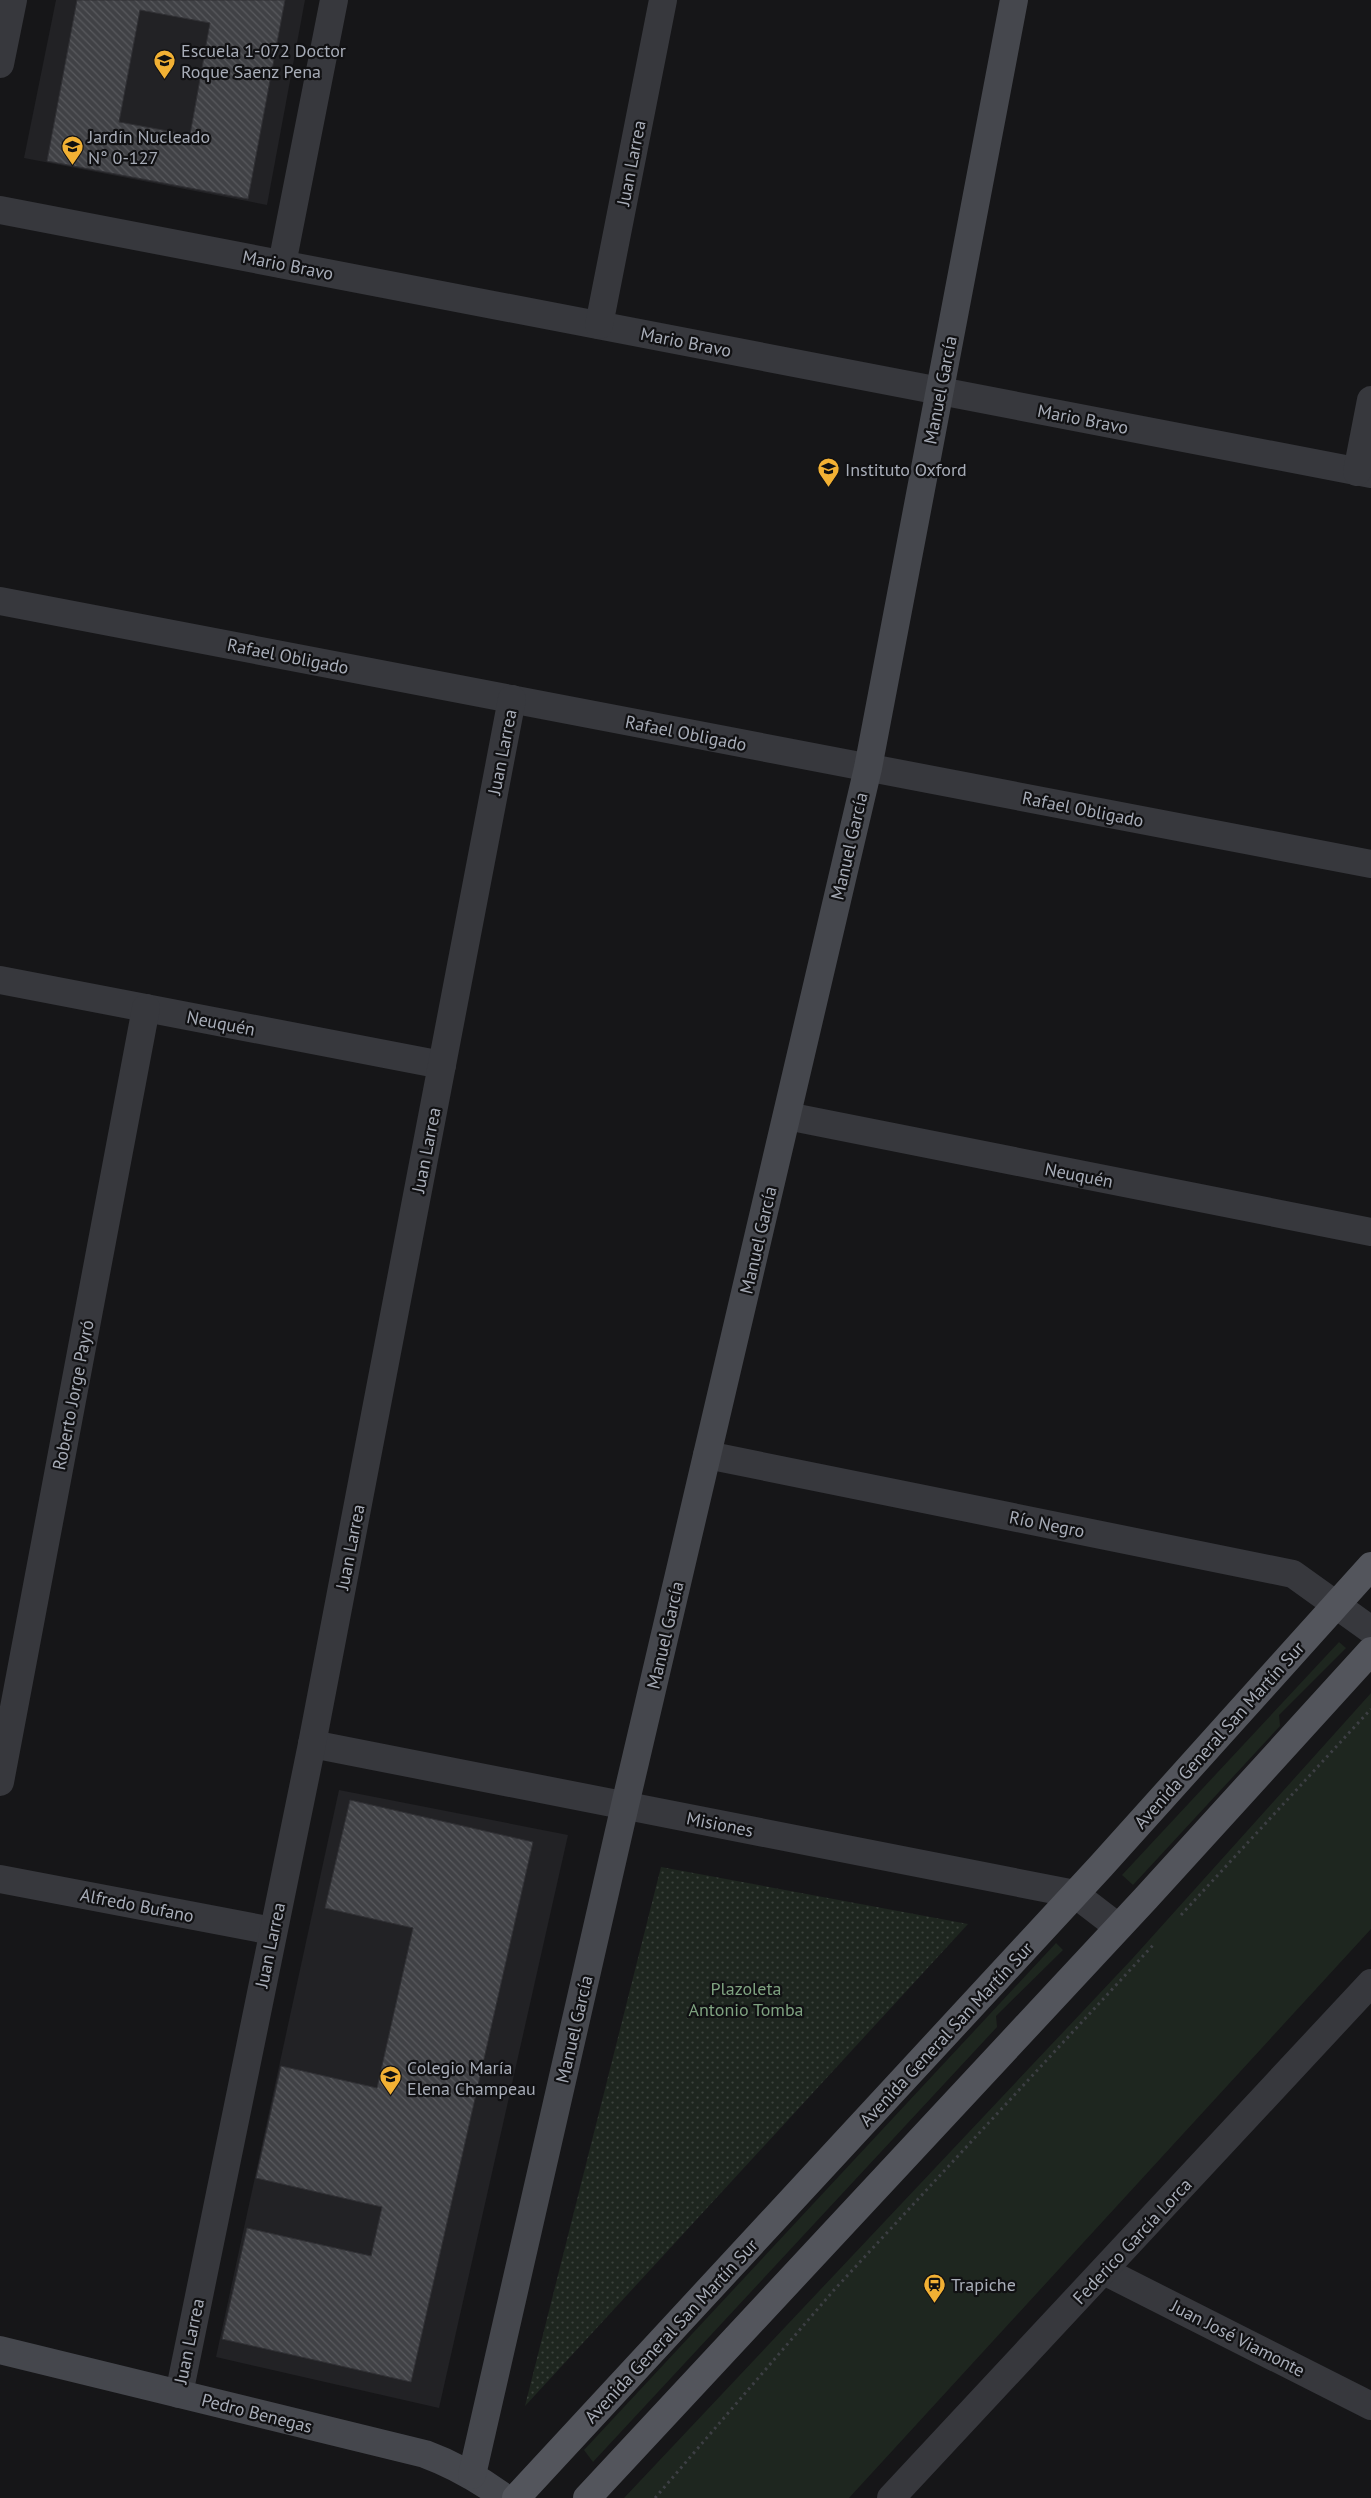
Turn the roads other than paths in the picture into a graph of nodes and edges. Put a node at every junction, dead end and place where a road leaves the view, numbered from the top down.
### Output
1 (13, 0) edge
2 (334, 0) edge
3 (663, 0) edge
4 (1014, 0) edge
5 (0, 64) edge
6 (0, 210) edge
7 (282, 264) junction
8 (599, 325) junction
9 (940, 391) junction
10 (1371, 400) edge
11 (1364, 473) edge
12 (0, 601) edge
13 (512, 699) junction
14 (868, 768) junction
15 (1371, 864) edge
16 (0, 980) edge
17 (146, 1008) junction
18 (442, 1065) junction
19 (787, 1116) junction
20 (1371, 1232) edge
21 (707, 1455) junction
22 (1371, 1566) edge
23 (1338, 1604) junction
24 (1371, 1630) edge
25 (1371, 1652) edge
26 (312, 1744) junction
27 (0, 1782) edge
28 (625, 1805) junction
29 (0, 1879) edge
30 (1075, 1894) junction
31 (1118, 1927) junction
32 (273, 1931) junction
33 (1371, 1983) edge
34 (1104, 2271) junction
35 (0, 2350) edge
36 (179, 2394) junction
37 (1371, 2406) edge
38 (472, 2475) junction
39 (504, 2498) edge
40 (516, 2498) edge
41 (587, 2498) edge
42 (891, 2498) edge

1 - 5 street
2 - 7 street
3 - 8 street, Juan Larrea
4 - 9 street, Manuel García
6 - 7 street, Mario Bravo
7 - 8 street, Mario Bravo
8 - 9 street, Mario Bravo
9 - 11 street, Mario Bravo
9 - 14 street, Manuel García
10 - 11 street
12 - 13 street, Rafael Obligado
13 - 14 street, Rafael Obligado
13 - 18 street, Juan Larrea
14 - 15 street, Rafael Obligado
14 - 19 street, Manuel García
16 - 17 street, Neuquén
17 - 18 street, Neuquén
17 - 27 street, Roberto Jorge Payró
18 - 26 street, Juan Larrea
19 - 20 street, Neuquén
19 - 21 street, Manuel García
21 - 23 street, Río Negro
21 - 28 street, Manuel García
22 - 23 main road, Avenida General San Martín Sur
23 - 24 street, Río Negro
23 - 30 main road, Avenida General San Martín Sur
25 - 31 main road
26 - 28 street, Misiones
26 - 32 street, Juan Larrea
28 - 30 street, Misiones
28 - 38 street, Manuel García
29 - 32 street, Alfredo Bufano
30 - 31 street, Misiones
30 - 40 main road, Avenida General San Martín Sur
31 - 41 main road
32 - 36 street, Juan Larrea
33 - 34 street, Federico García Lorca
34 - 37 street, Juan José Viamonte
34 - 42 street, Federico García Lorca
35 - 36 street, Pedro Benegas
36 - 38 street, Pedro Benegas
38 - 39 street, Pedro Benegas

